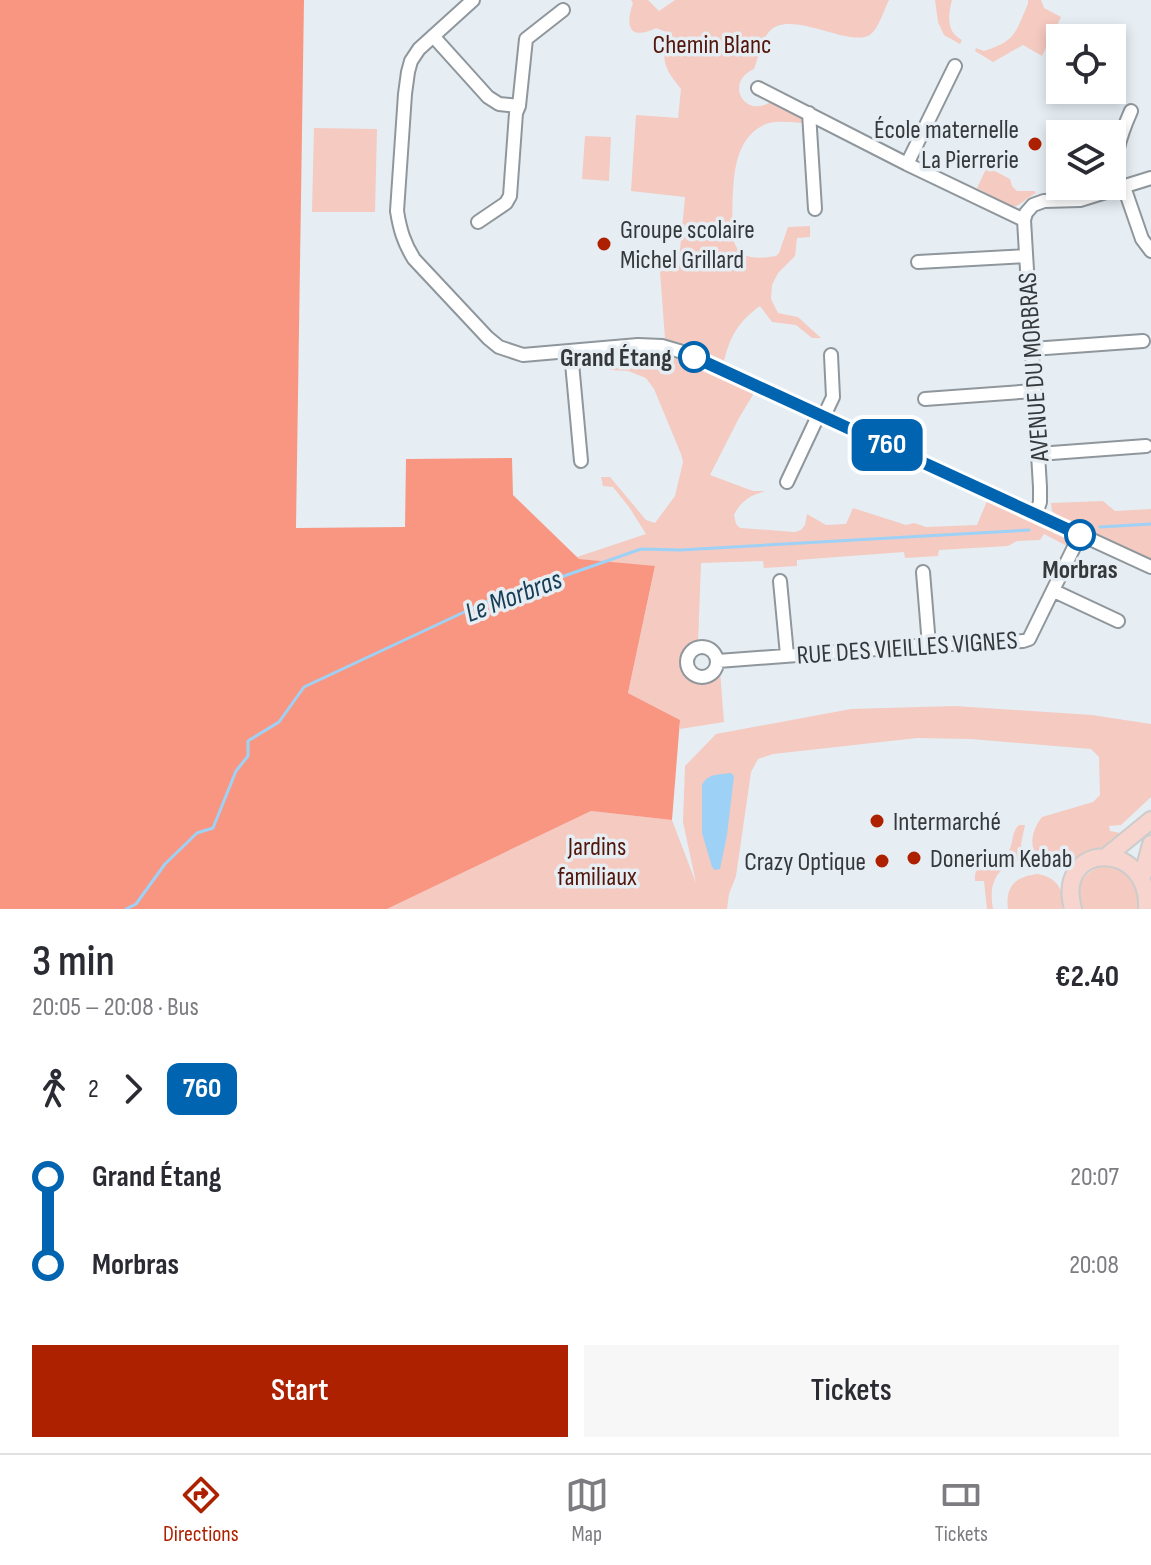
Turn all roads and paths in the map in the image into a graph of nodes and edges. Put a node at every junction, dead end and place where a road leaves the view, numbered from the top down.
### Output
1 (473, 0) edge
2 (563, 10) dead end
3 (433, 36) junction
4 (955, 66) dead end
5 (758, 88) dead end
6 (519, 106) junction
7 (1131, 111) dead end
8 (809, 113) junction
9 (1126, 123) edge
10 (907, 164) junction
11 (1151, 178) edge
12 (1126, 186) edge
13 (1080, 200) edge
14 (1126, 200) edge
15 (815, 209) dead end
16 (1024, 220) junction
17 (478, 222) dead end
18 (1151, 251) edge
19 (1026, 256) junction
20 (918, 262) dead end
21 (1143, 341) dead end
22 (1032, 349) junction
23 (571, 352) junction
24 (831, 355) dead end
25 (1034, 391) junction
26 (925, 399) dead end
27 (822, 415) junction
28 (1146, 446) dead end
29 (1038, 454) junction
30 (581, 461) dead end
31 (787, 482) dead end
32 (1036, 514) junction
33 (1080, 535) junction
34 (1151, 567) edge
35 (923, 572) dead end
36 (780, 581) dead end
37 (1054, 591) junction
38 (1118, 621) dead end
39 (929, 645) junction
40 (787, 655) junction
41 (718, 661) dead end
42 (1151, 820) edge
43 (1151, 844) edge
44 (1107, 856) junction
45 (1147, 878) edge
46 (1071, 906) edge
47 (1147, 909) edge

1 - 3 street
2 - 6 street
3 - 6 street
3 - 23 street
4 - 10 street
5 - 8 street
6 - 17 street
7 - 9 street
8 - 10 street
8 - 15 street
10 - 16 street
11 - 12 street
13 - 16 street
14 - 18 street
16 - 19 street, AVENUE DU MORBRAS
19 - 20 street
19 - 22 street, AVENUE DU MORBRAS
21 - 22 street
22 - 25 street, AVENUE DU MORBRAS
23 - 27 street
23 - 30 street
24 - 27 street
25 - 26 street
25 - 29 street, AVENUE DU MORBRAS
27 - 31 street
27 - 32 street
28 - 29 street
29 - 32 street, AVENUE DU MORBRAS
32 - 33 street
33 - 34 street
33 - 37 street, RUE DES VIEILLES VIGNES
35 - 39 street
36 - 40 street
37 - 38 street
37 - 39 street, RUE DES VIEILLES VIGNES
39 - 40 street, RUE DES VIEILLES VIGNES
40 - 41 street, RUE DES VIEILLES VIGNES
42 - 44 main road
43 - 45 main road
44 - 45 main road
44 - 46 main road
45 - 47 main road

